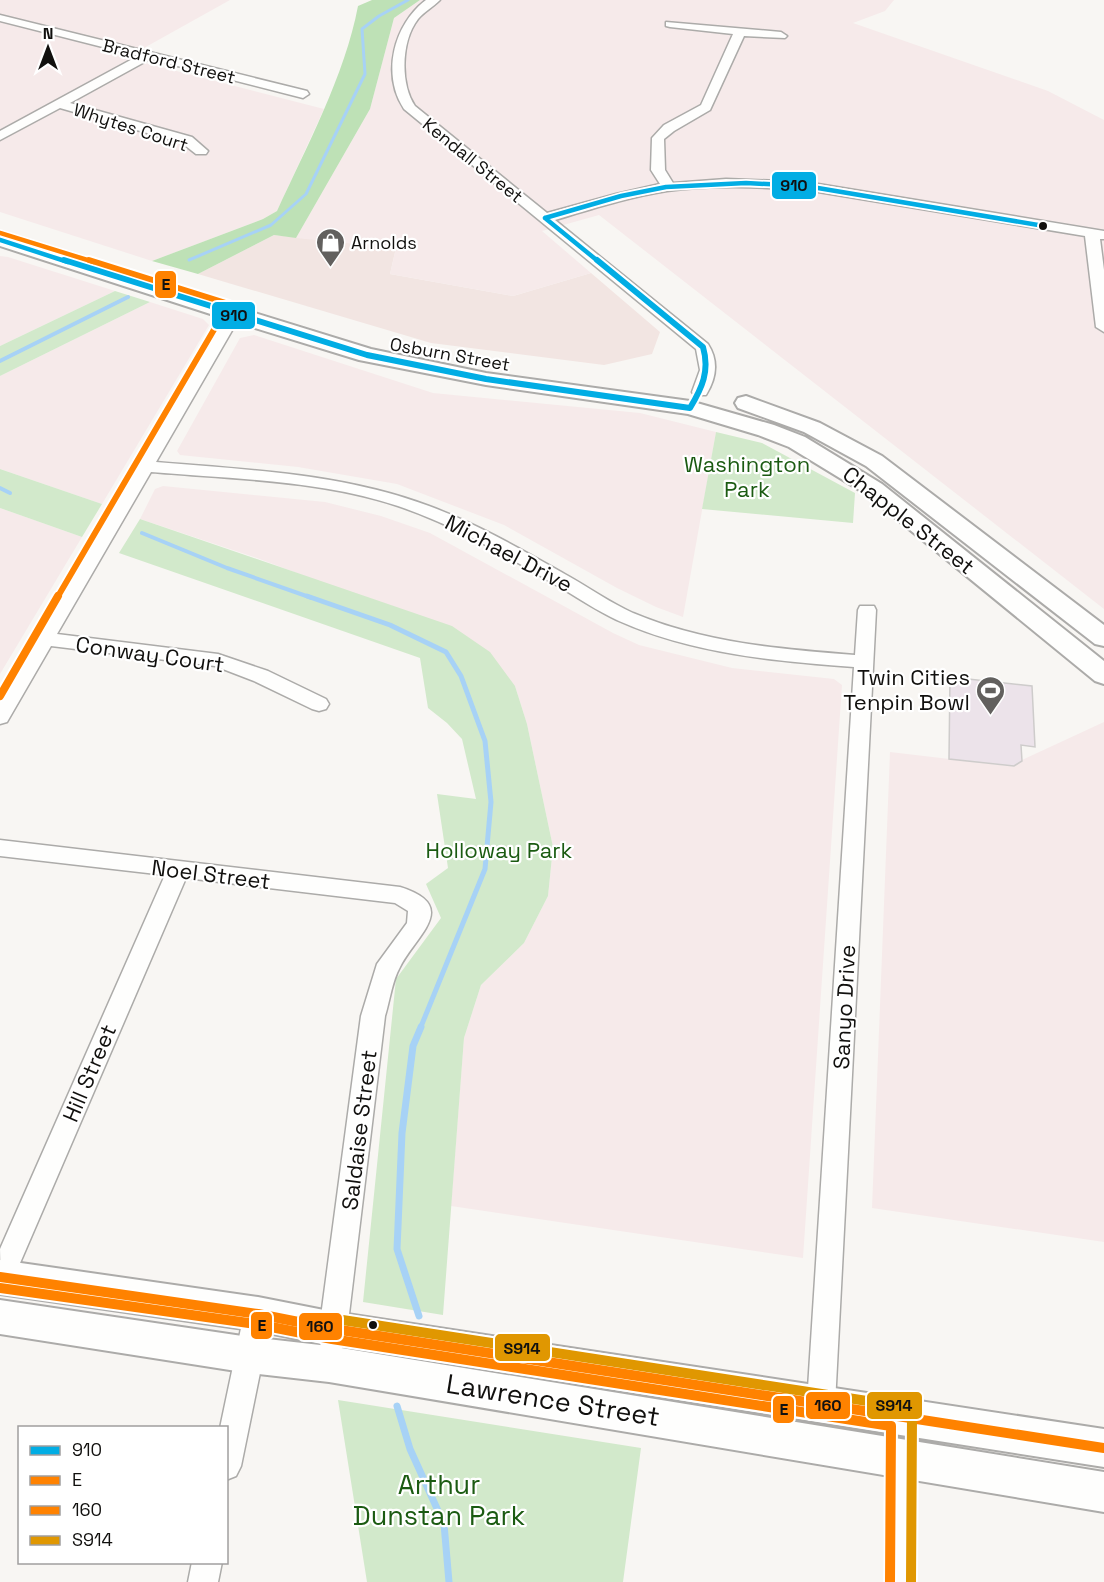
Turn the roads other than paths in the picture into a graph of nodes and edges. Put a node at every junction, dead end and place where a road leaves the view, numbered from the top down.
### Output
1 (434, 0) edge
2 (0, 18) edge
3 (670, 24) dead end
4 (740, 32) junction
5 (781, 36) dead end
6 (147, 56) junction
7 (303, 94) dead end
8 (59, 104) junction
9 (0, 136) edge
10 (201, 151) dead end
11 (669, 187) junction
12 (544, 218) junction
13 (0, 222) edge
14 (1098, 234) edge
15 (0, 240) edge
16 (248, 299) junction
17 (233, 315) junction
18 (1104, 327) edge
19 (695, 400) junction
20 (146, 466) junction
21 (867, 610) dead end
22 (1104, 638) edge
23 (45, 639) junction
24 (864, 662) junction
25 (1104, 675) edge
26 (319, 704) dead end
27 (0, 717) edge
28 (0, 848) edge
29 (178, 871) junction
30 (420, 906) joint
31 (0, 1277) edge
32 (258, 1314) junction
33 (0, 1317) edge
34 (331, 1346) junction
35 (249, 1355) junction
36 (820, 1404) junction
37 (902, 1417) junction
38 (817, 1444) junction
39 (1104, 1448) edge
40 (228, 1456) edge
41 (901, 1458) junction
42 (1104, 1492) edge
43 (207, 1564) edge
44 (203, 1582) edge
45 (900, 1582) edge

1 - 12 street, Kendall Street
2 - 6 street, Bradford Street
3 - 4 street
4 - 5 street
4 - 11 street
6 - 7 street, Bradford Street
6 - 8 street
8 - 9 street
8 - 10 street, Whytes Court
11 - 12 street
11 - 14 street
12 - 19 street, Kendall Street
13 - 16 street, Osburn Street
14 - 18 street
15 - 17 street, Osburn Street
16 - 17 street
16 - 19 street, Osburn Street
17 - 19 street, Osburn Street
17 - 20 street
19 - 22 street, Chapple Street
19 - 25 street, Chapple Street
20 - 23 street
20 - 24 street, Michael Drive
21 - 24 street, Sanyo Drive
23 - 26 street, Conway Court
23 - 27 street
24 - 36 street, Sanyo Drive
28 - 29 street, Noel Street
29 - 30 street, Noel Street
29 - 31 street, Hill Street
30 - 34 street, Saldaise Street
31 - 32 street, Lawrence Street
32 - 34 street, Lawrence Street
32 - 35 street
33 - 35 street, Lawrence Street
34 - 35 street, Lawrence Street
34 - 36 street, Lawrence Street
34 - 38 street, Lawrence Street
35 - 40 street
36 - 37 street, Lawrence Street
36 - 38 street
37 - 39 street, Lawrence Street
37 - 41 street
38 - 41 street, Lawrence Street
41 - 42 street, Lawrence Street
41 - 45 street
43 - 44 street

